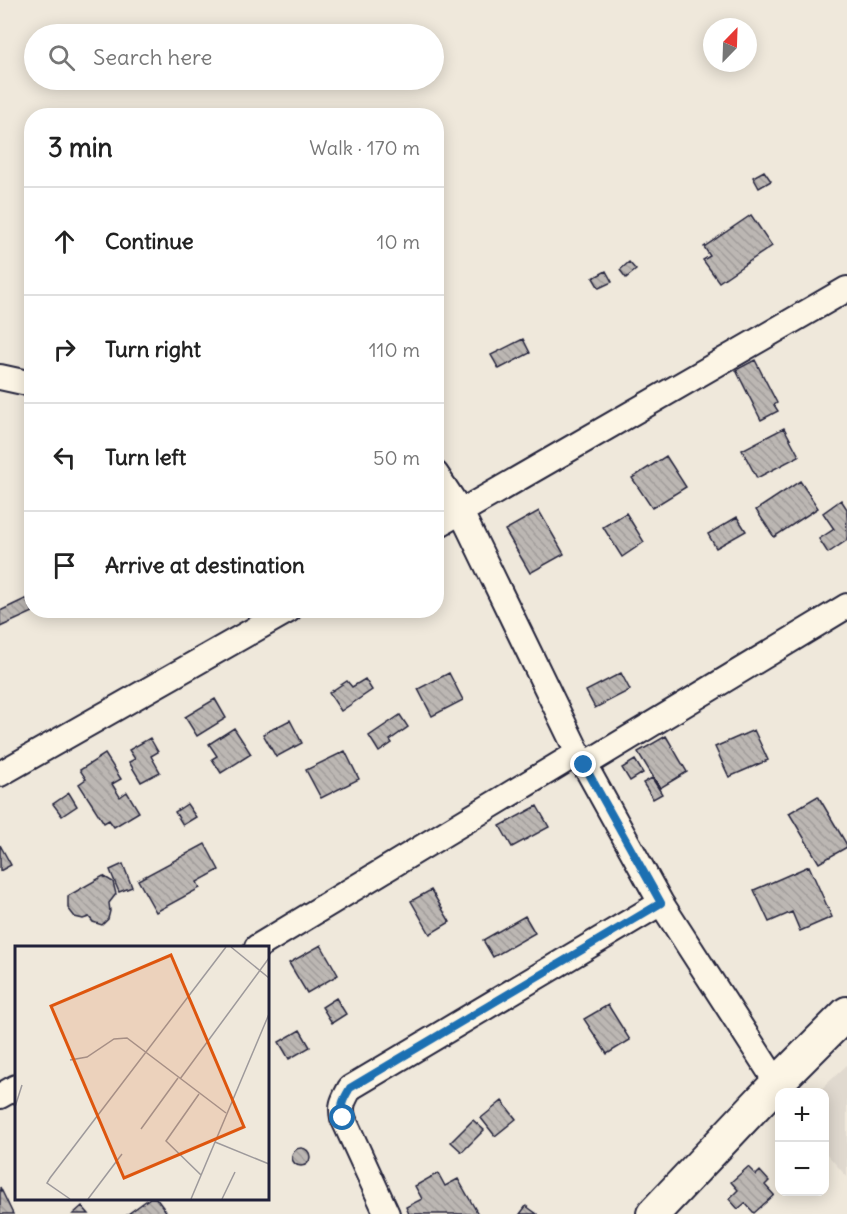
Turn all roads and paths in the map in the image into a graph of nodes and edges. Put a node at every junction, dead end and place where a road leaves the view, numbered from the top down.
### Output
1 (847, 289) edge
2 (0, 377) edge
3 (24, 382) edge
4 (444, 486) edge
5 (461, 512) junction
6 (444, 522) edge
7 (847, 606) edge
8 (275, 618) edge
9 (581, 759) junction
10 (0, 774) edge
11 (661, 903) junction
12 (258, 946) edge
13 (847, 1013) edge
14 (777, 1083) junction
15 (15, 1088) edge
16 (0, 1096) edge
17 (387, 1214) edge
18 (653, 1214) edge

1 - 5 street
2 - 3 street
4 - 5 street
5 - 6 street
5 - 9 street
7 - 9 street
8 - 10 street
9 - 11 street
9 - 12 street
11 - 14 street
11 - 17 street
13 - 14 street
14 - 18 street
15 - 16 street

